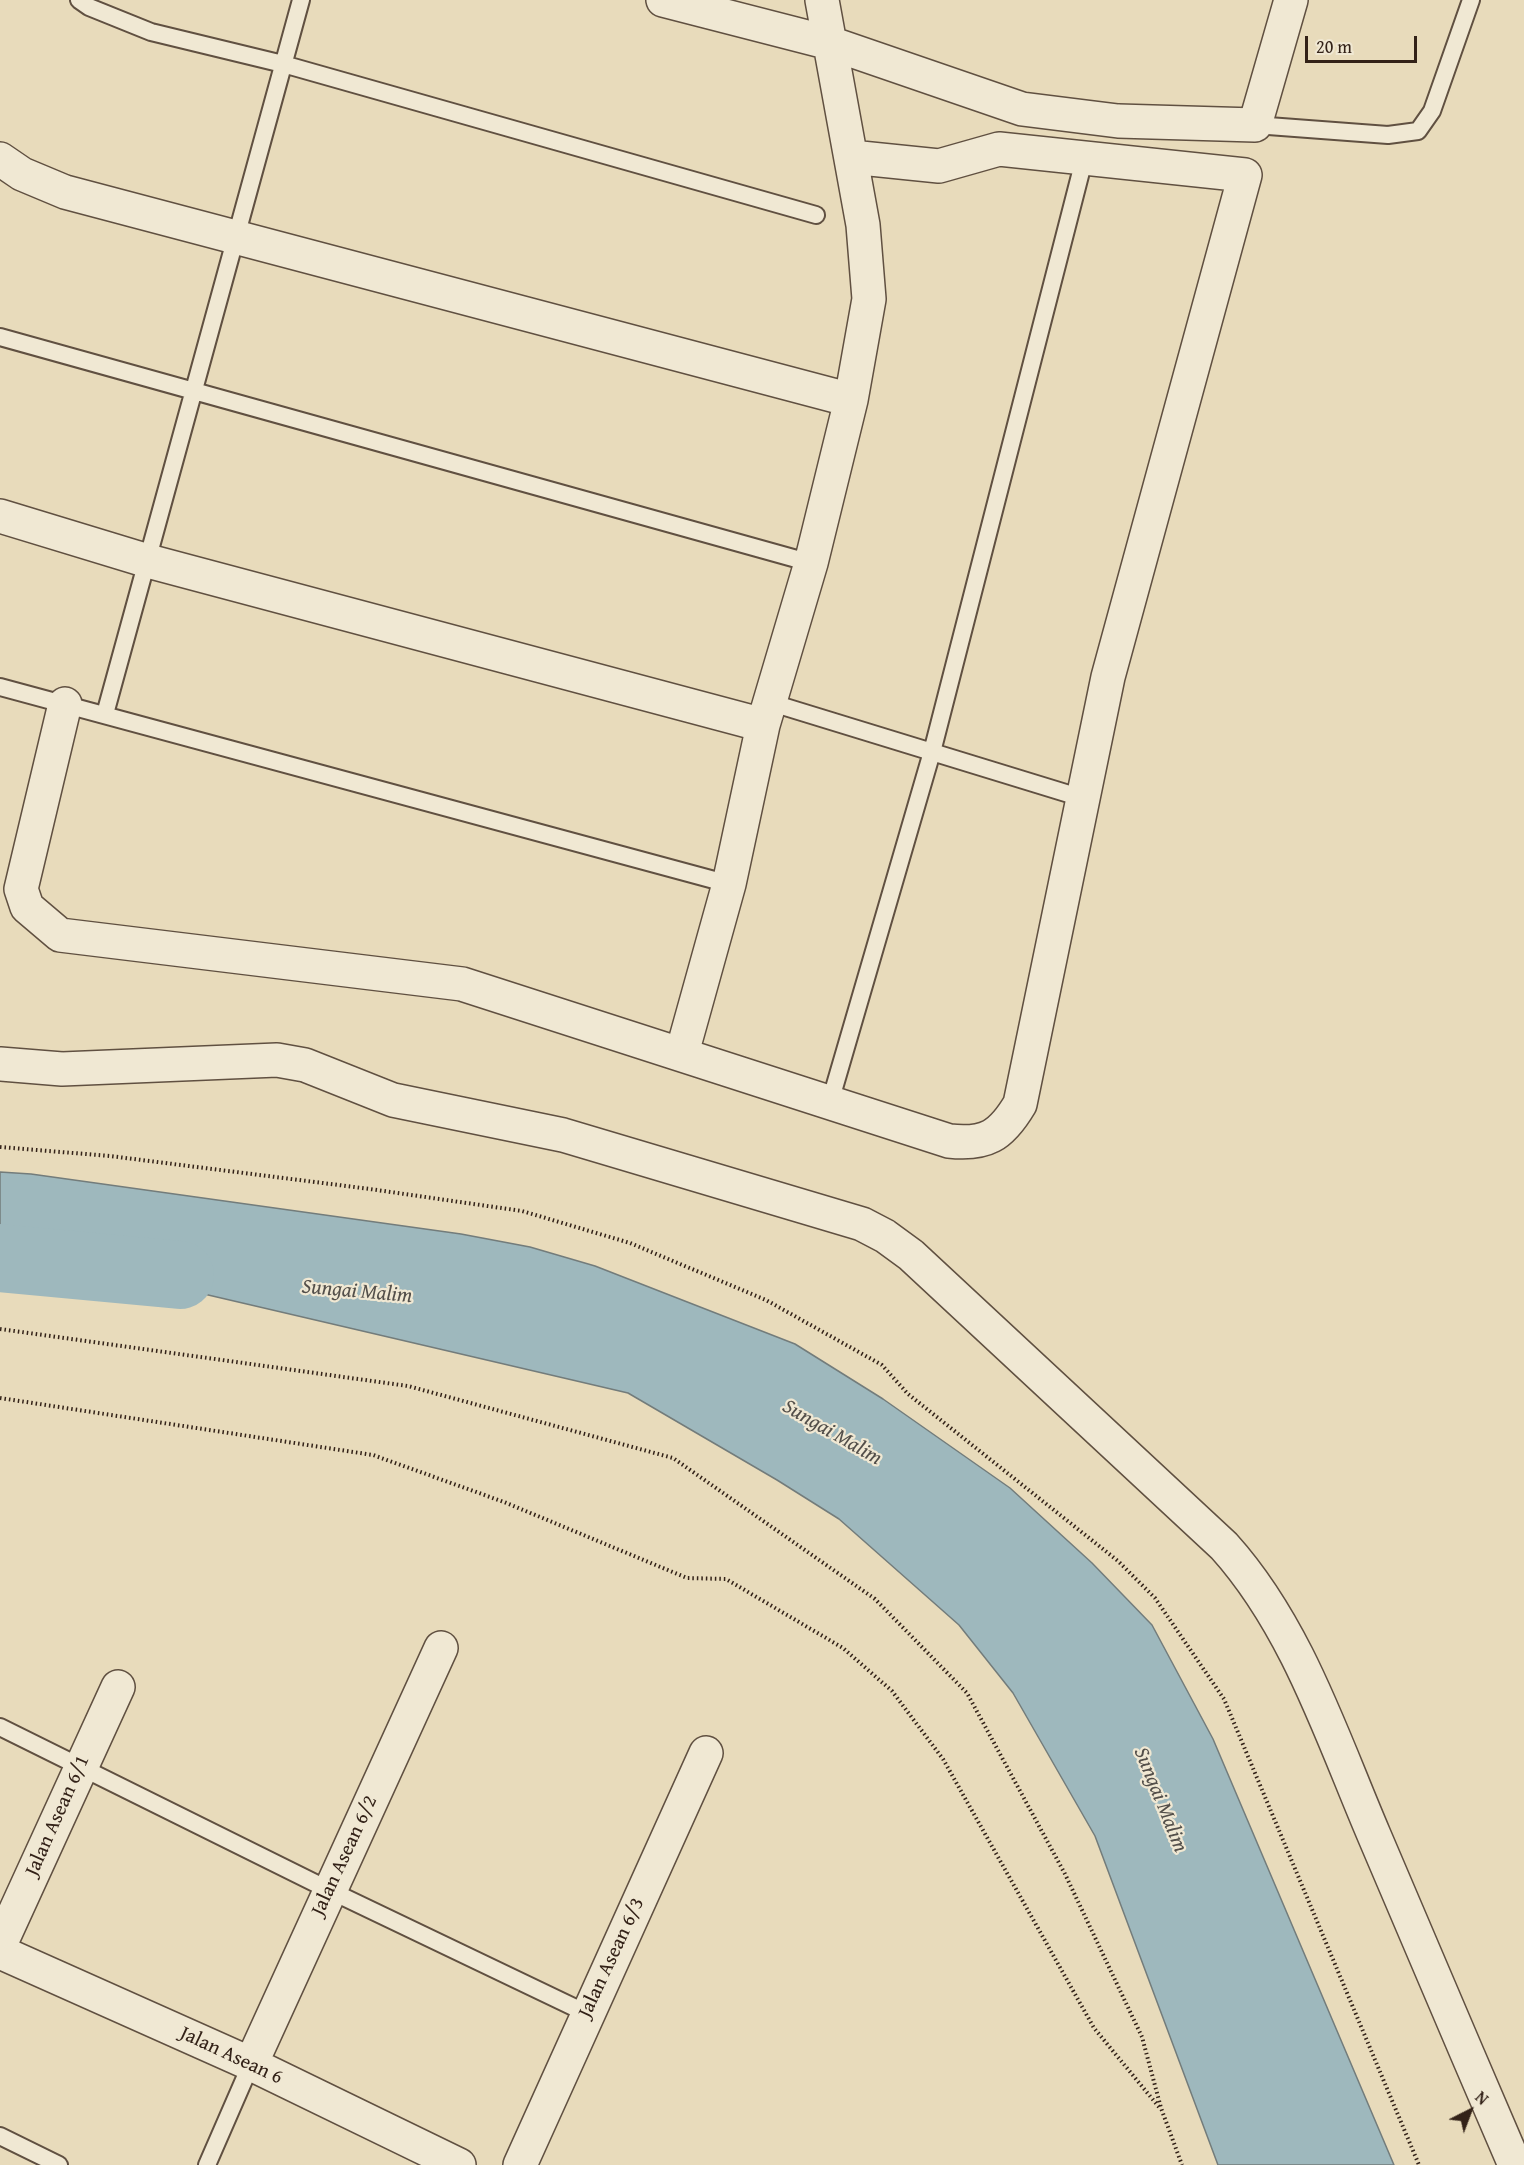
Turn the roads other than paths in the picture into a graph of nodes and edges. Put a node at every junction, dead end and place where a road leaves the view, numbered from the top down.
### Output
1 (79, 0) edge
2 (301, 0) edge
3 (663, 0) edge
4 (822, 0) edge
5 (1290, 0) edge
6 (1471, 0) edge
7 (830, 43) junction
8 (283, 64) junction
9 (1255, 125) junction
10 (850, 156) junction
11 (1085, 156) junction
12 (0, 159) edge
13 (816, 215) dead end
14 (236, 235) junction
15 (0, 337) edge
16 (192, 390) junction
17 (851, 400) junction
18 (0, 516) edge
19 (148, 561) junction
20 (811, 563) junction
21 (0, 687) edge
22 (65, 704) junction
23 (766, 713) junction
24 (105, 714) junction
25 (932, 752) junction
26 (1082, 798) junction
27 (729, 884) junction
28 (682, 1053) junction
29 (0, 1064) edge
30 (830, 1102) junction
31 (441, 1648) dead end
32 (118, 1687) dead end
33 (0, 1727) edge
34 (706, 1753) dead end
35 (81, 1767) junction
36 (329, 1890) junction
37 (0, 1945) edge
38 (0, 1952) edge
39 (586, 2013) junction
40 (251, 2064) junction
41 (0, 2136) edge
42 (59, 2165) edge
43 (207, 2165) edge
44 (459, 2165) edge
45 (520, 2165) edge
46 (1515, 2165) edge

1 - 8 lane
2 - 8 lane
3 - 7 street
4 - 7 street
5 - 9 street
6 - 9 lane
7 - 9 street
7 - 10 street
8 - 13 lane
8 - 14 lane
10 - 11 street
10 - 17 street
11 - 25 lane
11 - 26 street
12 - 14 street
14 - 16 lane
14 - 17 street
15 - 16 lane
16 - 19 lane
16 - 20 lane
17 - 20 street
18 - 19 street
19 - 23 street
19 - 24 lane
20 - 23 street
21 - 22 lane
22 - 24 lane
22 - 28 street
23 - 25 lane
23 - 27 street
24 - 27 lane
25 - 26 lane
25 - 30 lane
26 - 30 street
27 - 28 street
28 - 30 street
29 - 46 street
31 - 36 street, Jalan Asean 6/2
32 - 35 street, Jalan Asean 6/1
33 - 35 lane
34 - 39 street, Jalan Asean 6/3
35 - 36 lane
35 - 37 street, Jalan Asean 6/1
36 - 39 lane
36 - 40 street, Jalan Asean 6/2
38 - 40 street, Jalan Asean 6
39 - 45 street, Jalan Asean 6/3
40 - 43 lane
40 - 44 street, Jalan Asean 6
41 - 42 lane

